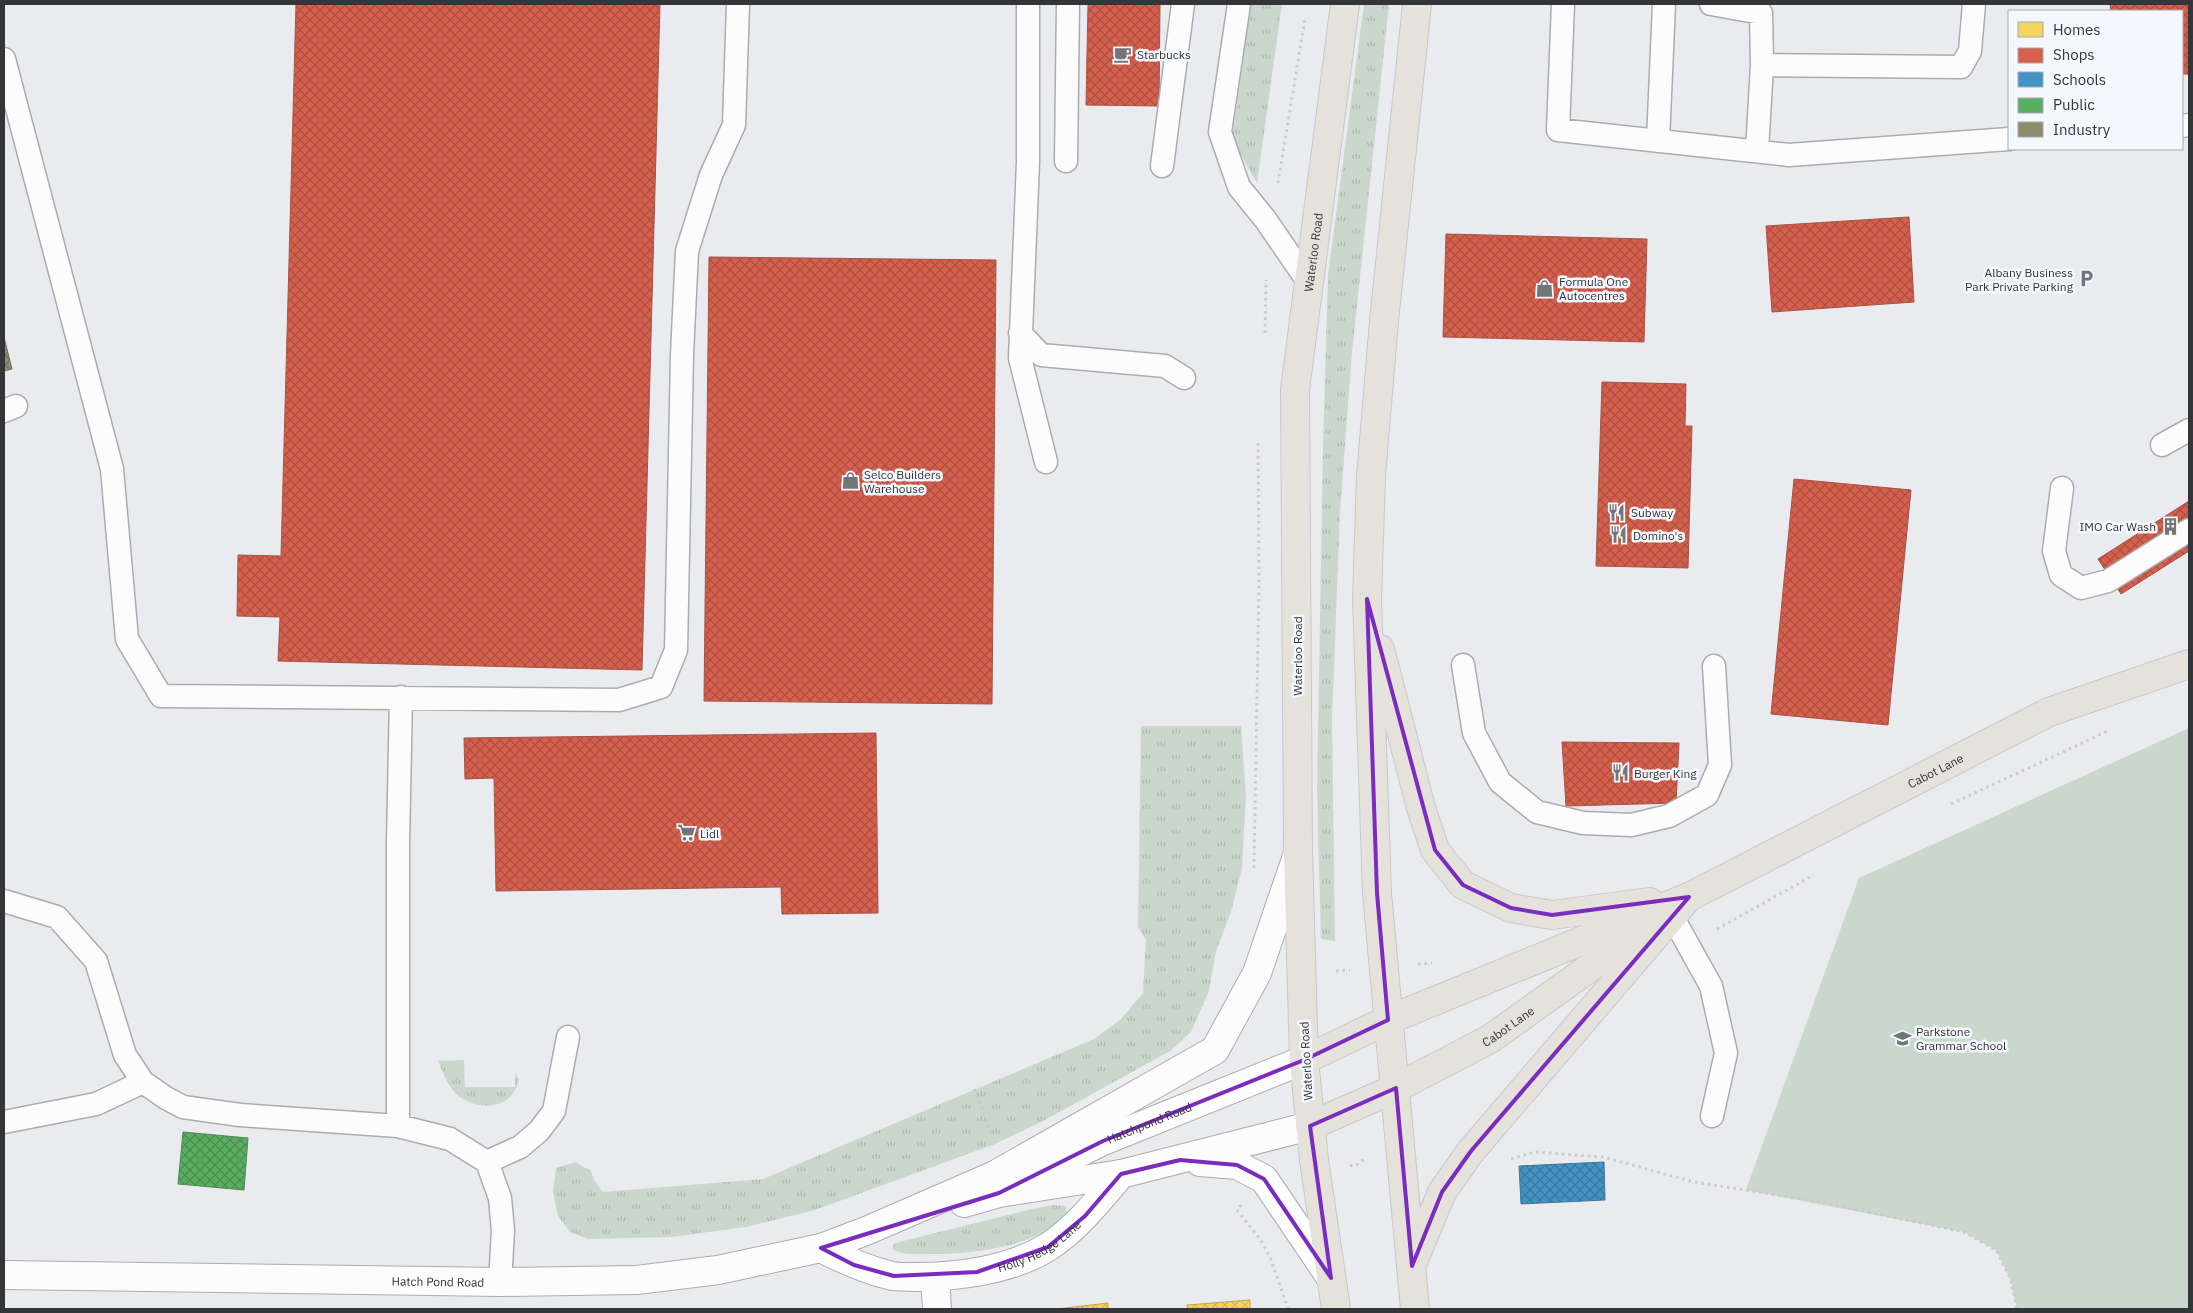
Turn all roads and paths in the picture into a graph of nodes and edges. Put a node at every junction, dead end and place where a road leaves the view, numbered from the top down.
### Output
1 (738, 4) edge
2 (1028, 4) edge
3 (1068, 4) edge
4 (1183, 4) edge
5 (1239, 4) edge
6 (1345, 4) edge
7 (1417, 4) edge
8 (1563, 4) edge
9 (1664, 4) edge
10 (1711, 4) edge
11 (1974, 4) edge
12 (4, 59) edge
13 (1762, 65) junction
14 (2008, 139) edge
15 (1658, 141) junction
16 (1757, 151) junction
17 (1066, 161) dead end
18 (1162, 166) dead end
19 (1309, 283) junction
20 (1020, 333) junction
21 (1184, 378) dead end
22 (2189, 430) edge
23 (2162, 445) dead end
24 (1046, 462) dead end
25 (2062, 488) dead end
26 (2189, 530) edge
27 (1367, 599) junction
28 (2189, 664) edge
29 (1463, 665) dead end
30 (1714, 666) dead end
31 (401, 697) junction
32 (2113, 729) dead end
33 (1943, 808) dead end
34 (1298, 852) junction
35 (1822, 870) dead end
36 (4, 901) edge
37 (1680, 906) junction
38 (1689, 945) junction
39 (1388, 1020) junction
40 (568, 1037) dead end
41 (1304, 1060) junction
42 (143, 1082) junction
43 (1396, 1088) junction
44 (974, 1090) dead end
45 (1712, 1116) dead end
46 (4, 1122) edge
47 (398, 1126) junction
48 (1310, 1126) junction
49 (995, 1144) dead end
50 (1509, 1159) dead end
51 (1180, 1160) junction
52 (488, 1162) junction
53 (1121, 1174) junction
54 (999, 1193) junction
55 (1237, 1210) dead end
56 (866, 1231) junction
57 (821, 1248) junction
58 (1412, 1266) junction
59 (4, 1275) edge
60 (935, 1277) junction
61 (1331, 1278) junction
62 (500, 1282) junction
63 (937, 1309) edge
64 (1288, 1309) edge
65 (1336, 1309) edge
66 (1415, 1309) edge
67 (2017, 1309) edge

1 - 31 lane
2 - 20 lane
3 - 17 lane
4 - 18 lane
5 - 19 lane
6 - 19 main road, Waterloo Road
7 - 27 main road
8 - 15 lane
9 - 15 lane
10 - 13 lane
11 - 13 lane
12 - 31 lane
13 - 16 lane
14 - 16 lane
15 - 16 lane
19 - 34 main road, Waterloo Road
20 - 21 lane
20 - 24 lane
22 - 23 lane
25 - 26 lane
27 - 37 main road
27 - 39 main road
28 - 37 main road, Cabot Lane
29 - 30 lane
31 - 47 lane
32 - 33 path
34 - 41 main road, Waterloo Road
34 - 56 street
35 - 38 path
36 - 42 lane
37 - 38 lane
37 - 39 main road, Cabot Lane
37 - 43 main road, Cabot Lane
37 - 58 main road
38 - 45 lane
39 - 41 main road, Cabot Lane
39 - 43 main road
40 - 52 lane
41 - 48 main road, Waterloo Road
41 - 54 street, Hatchpond Road
42 - 46 lane
42 - 47 lane
43 - 48 main road, Cabot Lane
43 - 58 main road
44 - 49 path
47 - 52 lane
48 - 51 street, Hatchpond Road
48 - 61 main road, Waterloo Road
50 - 67 path
51 - 53 street, Hatchpond Road
51 - 61 street
52 - 62 lane
53 - 54 street, Hatchpond Road
53 - 60 street, Holly Hedge Lane
54 - 56 street, Hatchpond Road
55 - 64 path
56 - 57 street, Hatch Pond Road
57 - 60 street, Holly Hedge Lane
57 - 62 street, Hatch Pond Road
58 - 66 main road
59 - 62 street, Hatch Pond Road
60 - 63 street
61 - 65 main road, Waterloo Road

